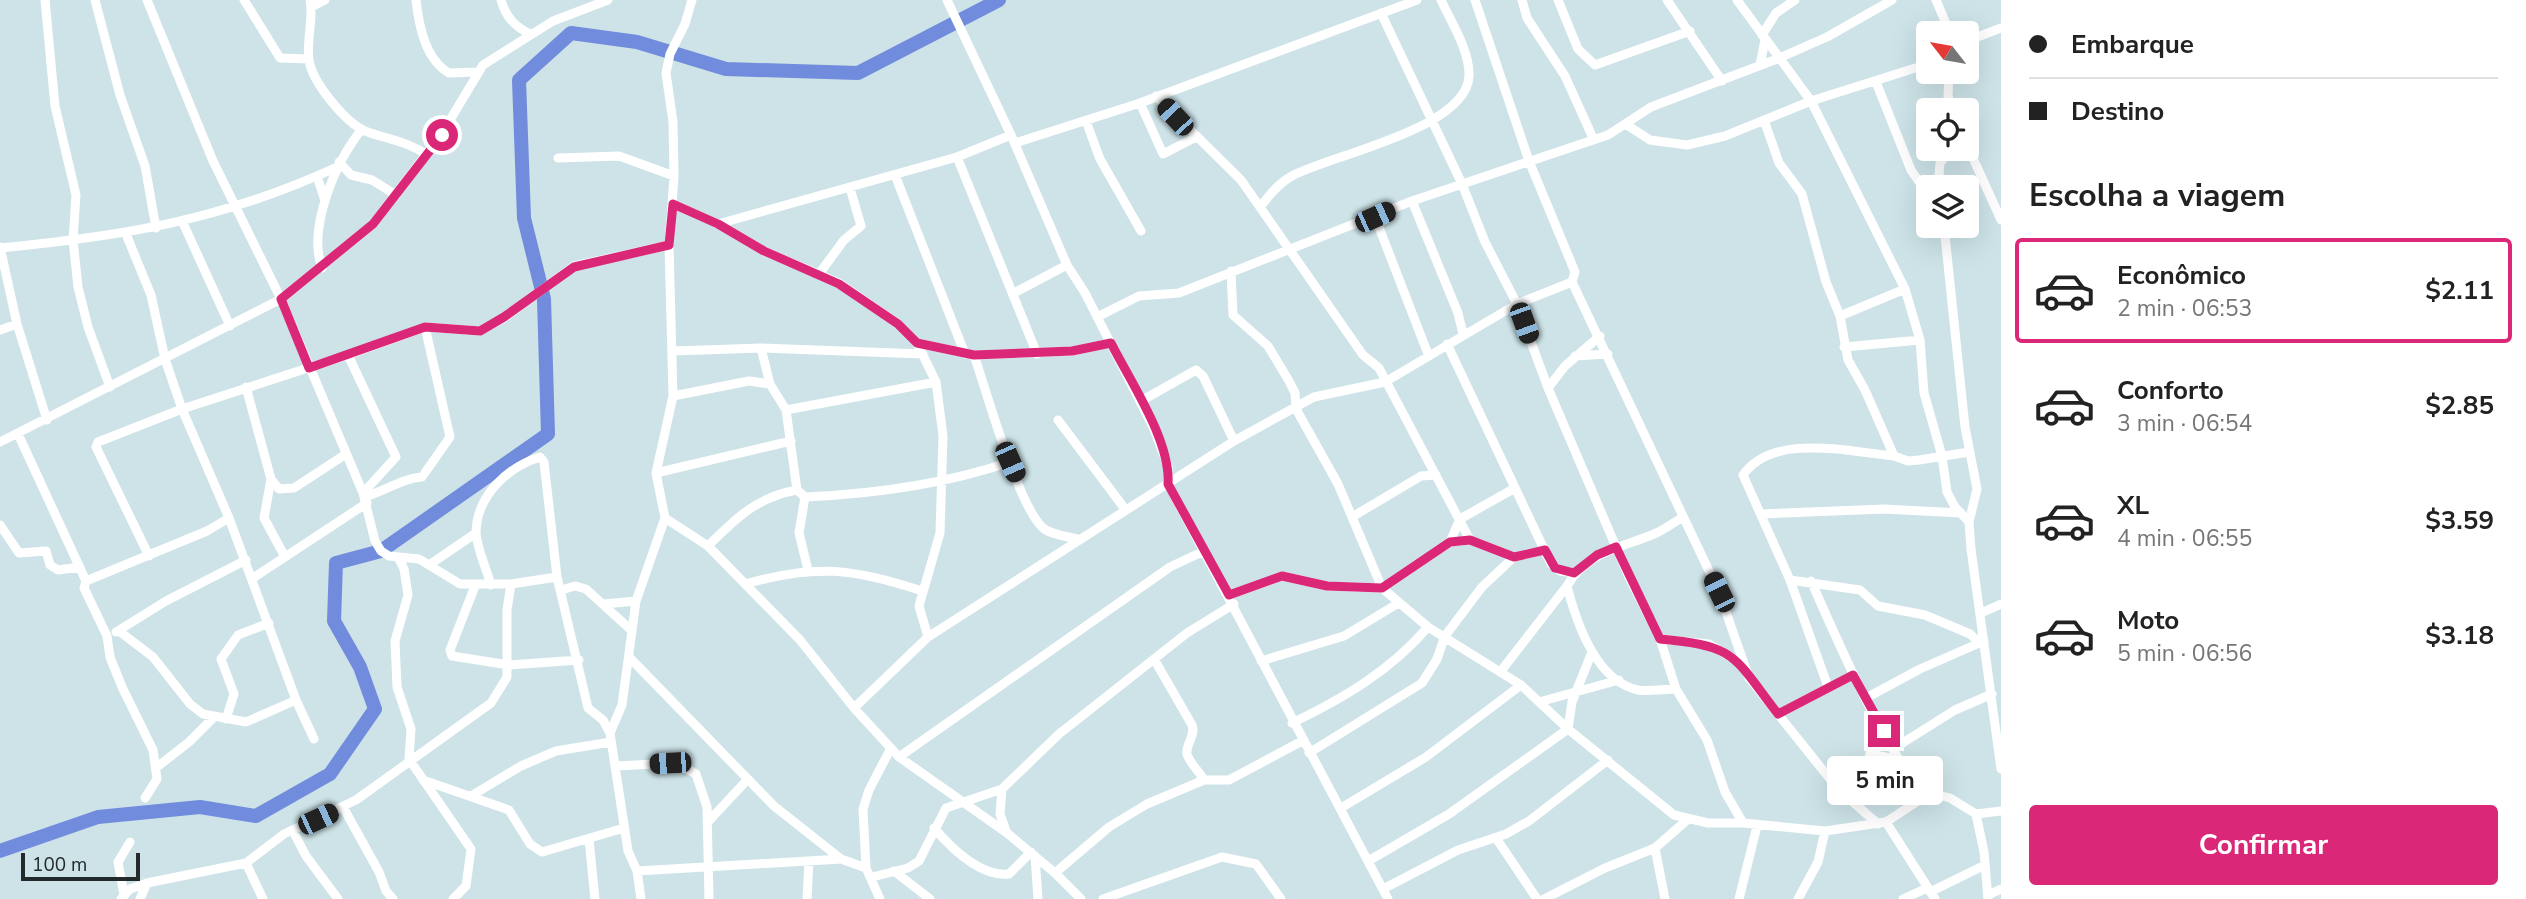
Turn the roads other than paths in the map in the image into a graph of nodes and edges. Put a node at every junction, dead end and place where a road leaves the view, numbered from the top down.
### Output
1 (46, 0) edge
2 (94, 0) edge
3 (147, 0) edge
4 (244, 0) edge
5 (325, 0) edge
6 (416, 0) edge
7 (500, 0) edge
8 (608, 0) edge
9 (692, 0) edge
10 (947, 0) edge
11 (1417, 0) edge
12 (1441, 0) edge
13 (1475, 0) edge
14 (1522, 0) edge
15 (1558, 0) edge
16 (1667, 0) edge
17 (1737, 0) edge
18 (1795, 0) edge
19 (1892, 0) edge
20 (1936, 0) edge
21 (311, 4) edge
22 (1381, 13) junction
23 (1945, 21) edge
24 (2001, 27) edge
25 (1690, 31) junction
26 (530, 34) junction
27 (1979, 36) edge
28 (1764, 38) junction
29 (309, 59) junction
30 (1777, 59) junction
31 (1760, 65) junction
32 (1916, 68) edge
33 (477, 72) junction
34 (1722, 81) junction
35 (1876, 82) junction
36 (1156, 96) junction
37 (1811, 101) junction
38 (1140, 103) junction
39 (1432, 118) junction
40 (1764, 120) junction
41 (1086, 121) junction
42 (1627, 125) junction
43 (362, 129) junction
44 (1196, 137) junction
45 (1593, 138) junction
46 (1013, 139) junction
47 (426, 153) junction
48 (957, 157) junction
49 (558, 158) dead end
50 (1529, 161) junction
51 (1975, 161) edge
52 (338, 165) junction
53 (895, 175) junction
54 (317, 176) junction
55 (674, 176) junction
56 (1916, 177) edge
57 (1462, 184) junction
58 (850, 188) junction
59 (396, 195) junction
60 (1412, 201) junction
61 (1997, 201) edge
62 (325, 202) junction
63 (673, 204) junction
64 (1261, 206) junction
65 (234, 208) junction
66 (1375, 217) junction
67 (2001, 220) edge
68 (183, 223) junction
69 (718, 224) junction
70 (156, 228) junction
71 (1141, 231) dead end
72 (126, 234) junction
73 (1945, 238) edge
74 (73, 240) junction
75 (669, 245) junction
76 (0, 248) edge
77 (1287, 249) junction
78 (1067, 264) junction
79 (322, 268) junction
80 (1231, 271) junction
81 (819, 274) junction
82 (1572, 282) junction
83 (1905, 289) junction
84 (1014, 293) junction
85 (281, 299) junction
86 (1517, 304) junction
87 (1839, 316) junction
88 (1097, 317) junction
89 (17, 324) junction
90 (230, 326) junction
91 (425, 327) junction
92 (0, 330) edge
93 (1463, 334) junction
94 (1600, 336) junction
95 (1920, 340) junction
96 (917, 343) junction
97 (1111, 343) junction
98 (1447, 344) junction
99 (1844, 347) junction
100 (761, 348) junction
101 (673, 351) junction
102 (923, 354) junction
103 (969, 354) junction
104 (1037, 354) junction
105 (1428, 354) junction
106 (1608, 354) junction
107 (348, 355) junction
108 (1575, 356) junction
109 (165, 359) junction
110 (309, 368) junction
111 (936, 382) junction
112 (1385, 382) junction
113 (770, 384) junction
114 (110, 387) junction
115 (246, 387) junction
116 (1548, 388) junction
117 (673, 396) junction
118 (1140, 401) junction
119 (182, 409) junction
120 (1296, 409) junction
121 (786, 410) junction
122 (1058, 419) dead end
123 (47, 420) junction
124 (18, 434) junction
125 (791, 441) junction
126 (1234, 441) junction
127 (0, 442) edge
128 (1969, 452) junction
129 (346, 454) junction
130 (1894, 456) junction
131 (1942, 456) junction
132 (1010, 462) junction
133 (656, 473) junction
134 (1436, 475) junction
135 (271, 479) junction
136 (943, 480) junction
137 (371, 484) junction
138 (922, 484) junction
139 (1168, 484) junction
140 (1514, 488) junction
141 (388, 490) junction
142 (797, 490) junction
143 (805, 497) junction
144 (365, 498) junction
145 (941, 498) junction
146 (1125, 509) junction
147 (1961, 513) junction
148 (1761, 514) junction
149 (1352, 517) junction
150 (1683, 517) junction
151 (229, 518) junction
152 (665, 518) junction
153 (1460, 519) junction
154 (1969, 522) junction
155 (0, 525) edge
156 (476, 533) junction
157 (1078, 538) junction
158 (1470, 540) junction
159 (1450, 542) junction
160 (708, 546) junction
161 (1616, 547) junction
162 (1545, 550) junction
163 (1204, 551) junction
164 (149, 556) junction
165 (285, 557) junction
166 (398, 557) junction
167 (1514, 557) junction
168 (246, 560) junction
169 (429, 565) junction
170 (80, 567) junction
171 (808, 569) junction
172 (1574, 573) junction
173 (253, 578) junction
174 (557, 578) junction
175 (1790, 580) junction
176 (86, 581) junction
177 (1811, 581) junction
178 (511, 584) junction
179 (745, 584) junction
180 (491, 585) junction
181 (475, 586) junction
182 (1567, 586) junction
183 (1382, 588) junction
184 (561, 590) junction
185 (922, 591) junction
186 (1231, 600) junction
187 (636, 601) junction
188 (604, 604) junction
189 (1397, 604) junction
190 (2001, 604) edge
191 (1981, 613) junction
192 (269, 623) junction
193 (1428, 627) junction
194 (631, 630) junction
195 (119, 631) junction
196 (107, 636) junction
197 (1445, 636) junction
198 (928, 637) junction
199 (1660, 639) junction
200 (1982, 642) junction
201 (1592, 652) junction
202 (629, 657) junction
203 (1153, 659) junction
204 (579, 660) junction
205 (1261, 661) junction
206 (1742, 664) junction
207 (509, 665) junction
208 (1502, 671) junction
209 (1853, 675) junction
210 (1619, 680) junction
211 (1521, 685) junction
212 (1828, 687) junction
213 (1995, 687) edge
214 (1676, 689) junction
215 (1576, 692) junction
216 (1866, 698) junction
217 (296, 700) junction
218 (1539, 702) junction
219 (854, 708) junction
220 (1778, 714) junction
221 (214, 717) junction
222 (226, 719) junction
223 (1292, 723) junction
224 (1568, 729) junction
225 (1884, 731) junction
226 (611, 738) junction
227 (314, 739) dead end
228 (1302, 741) junction
229 (1999, 741) edge
230 (891, 748) junction
231 (1893, 749) junction
232 (1309, 753) junction
233 (1870, 754) junction
234 (899, 757) junction
235 (409, 759) junction
236 (1608, 760) junction
237 (1899, 760) junction
238 (615, 766) junction
239 (157, 767) junction
240 (2001, 769) edge
241 (421, 779) junction
242 (747, 780) junction
243 (1204, 780) junction
244 (1002, 789) junction
245 (1838, 789) junction
246 (471, 796) junction
247 (1924, 797) junction
248 (145, 798) dead end
249 (960, 802) junction
250 (343, 807) junction
251 (1341, 808) junction
252 (2001, 811) edge
253 (1976, 814) junction
254 (1687, 820) junction
255 (707, 823) junction
256 (1743, 823) junction
257 (1882, 823) junction
258 (1757, 826) junction
259 (624, 828) junction
260 (934, 828) junction
261 (293, 831) junction
262 (1825, 831) junction
263 (1007, 833) junction
264 (1496, 838) junction
265 (589, 839) junction
266 (130, 842) dead end
267 (1654, 848) junction
268 (1033, 854) junction
269 (841, 859) junction
270 (1370, 860) junction
271 (809, 861) junction
272 (246, 863) junction
273 (1985, 865) junction
274 (707, 866) junction
275 (866, 868) junction
276 (894, 871) junction
277 (637, 872) junction
278 (1055, 873) junction
279 (872, 877) junction
280 (147, 883) junction
281 (1744, 884) junction
282 (915, 888) junction
283 (1385, 888) junction
284 (2001, 889) edge
285 (1931, 893) edge
286 (122, 897) edge
287 (1988, 897) edge
288 (1078, 898) edge
289 (140, 899) edge
290 (263, 899) edge
291 (338, 899) edge
292 (393, 899) edge
293 (453, 899) edge
294 (595, 899) edge
295 (641, 899) edge
296 (709, 899) edge
297 (807, 899) edge
298 (880, 899) edge
299 (912, 899) edge
300 (930, 899) edge
301 (1038, 899) edge
302 (1103, 899) edge
303 (1281, 899) edge
304 (1388, 899) edge
305 (1537, 899) edge
306 (1544, 899) edge
307 (1665, 899) edge
308 (1739, 899) edge
309 (1749, 899) edge
310 (1798, 899) edge
311 (1903, 899) edge

1 - 74 street
2 - 70 street
3 - 65 street
4 - 29 street
5 - 21 street
6 - 33 street
7 - 26 street
8 - 26 street
9 - 55 street
10 - 46 street
11 - 22 street
12 - 39 street
13 - 50 street
14 - 45 street
15 - 25 street
16 - 25 street
17 - 28 street
18 - 28 street
19 - 30 street
20 - 23 street
21 - 29 street
22 - 36 street
22 - 39 street
24 - 27 street
25 - 34 street
26 - 33 street
28 - 30 street
28 - 31 street
29 - 43 street
30 - 31 street
30 - 37 street
31 - 34 street
32 - 35 street
33 - 47 street
34 - 42 street
35 - 37 street
35 - 56 street
36 - 38 street
36 - 44 street
37 - 40 street
37 - 83 street
38 - 41 street
38 - 44 street
39 - 57 street
39 - 64 street
40 - 42 street
40 - 87 street
41 - 46 street
41 - 71 street
42 - 45 street
43 - 47 street
43 - 52 street
44 - 64 street
45 - 50 street
46 - 48 street
46 - 78 street
47 - 59 street
48 - 53 street
48 - 84 street
49 - 55 street
50 - 57 street
50 - 82 street
51 - 61 street
52 - 54 street
52 - 59 street
52 - 62 street
53 - 58 street
53 - 103 street
54 - 62 street
54 - 65 street
55 - 63 street
57 - 60 street
57 - 86 street
58 - 69 street
58 - 81 street
59 - 79 street
60 - 66 street
60 - 93 street
61 - 67 street
62 - 79 street
63 - 69 street
63 - 75 street
64 - 77 street
65 - 68 street
65 - 85 street
66 - 77 street
66 - 105 street
68 - 70 street
68 - 90 street
69 - 81 street
70 - 72 street
72 - 74 street
72 - 109 street
73 - 128 street
74 - 76 street
74 - 114 street
75 - 91 street
75 - 101 street
76 - 89 street
77 - 80 street
77 - 112 street
78 - 84 street
78 - 88 street
79 - 85 street
80 - 88 street
80 - 120 street
81 - 96 street
82 - 86 street
82 - 94 street
83 - 87 street
83 - 95 street
84 - 104 street
85 - 90 street
85 - 110 street
86 - 93 street
86 - 116 street
87 - 99 street
88 - 97 street
89 - 92 street
89 - 123 street
90 - 109 street
91 - 107 street
91 - 141 street
93 - 98 street
94 - 106 street
94 - 108 street
95 - 99 street
95 - 131 street
96 - 102 street
96 - 103 street
97 - 104 street
97 - 118 street
98 - 105 street
98 - 140 street
99 - 130 street
100 - 101 street
100 - 102 street
100 - 113 street
101 - 117 street
102 - 111 street
103 - 104 street
103 - 132 street
105 - 112 street
106 - 108 street
106 - 150 street
107 - 110 street
107 - 137 street
108 - 116 street
109 - 114 street
109 - 119 street
110 - 115 street
110 - 129 street
111 - 121 street
111 - 136 street
112 - 120 street
112 - 134 street
113 - 117 street
113 - 121 street
114 - 123 street
115 - 119 street
115 - 135 street
116 - 161 street
117 - 133 street
118 - 126 street
118 - 139 street
119 - 151 street
119 - 164 street
120 - 126 street
120 - 149 street
121 - 125 street
122 - 146 street
123 - 124 street
124 - 127 street
124 - 170 street
125 - 133 street
125 - 142 street
126 - 139 street
128 - 131 street
128 - 154 street
129 - 135 street
129 - 144 street
130 - 131 street
130 - 148 street
131 - 147 street
132 - 136 street
132 - 157 street
133 - 152 street
134 - 149 street
134 - 153 street
135 - 165 street
136 - 138 street
136 - 145 street
137 - 141 street
137 - 144 street
138 - 143 street
138 - 145 street
139 - 146 street
139 - 163 street
140 - 153 street
140 - 162 street
141 - 144 street
142 - 143 street
142 - 160 street
143 - 171 street
144 - 165 street
144 - 166 street
145 - 185 street
146 - 157 street
147 - 148 street
147 - 154 street
148 - 175 street
149 - 183 street
150 - 161 street
150 - 206 street
151 - 164 street
151 - 168 street
152 - 160 street
152 - 187 street
153 - 158 street
153 - 159 street
154 - 191 street
155 - 170 street
156 - 169 street
156 - 174 street
156 - 180 street
157 - 198 street
158 - 159 street
158 - 167 street
159 - 183 street
160 - 179 street
161 - 172 street
161 - 199 street
162 - 167 street
162 - 172 street
163 - 186 street
163 - 234 street
164 - 176 street
165 - 173 street
166 - 169 street
166 - 235 street
167 - 197 street
168 - 173 street
168 - 195 street
169 - 181 street
170 - 176 street
171 - 179 street
171 - 185 street
172 - 182 street
173 - 192 street
174 - 178 street
174 - 184 street
175 - 177 street
175 - 212 street
176 - 196 street
177 - 200 street
177 - 209 street
178 - 180 street
178 - 207 street
179 - 219 street
180 - 181 street
181 - 207 street
182 - 201 street
182 - 208 street
183 - 186 street
183 - 189 street
184 - 188 street
184 - 204 street
185 - 198 street
186 - 203 street
186 - 205 street
187 - 188 street
187 - 194 street
188 - 194 street
189 - 193 street
189 - 205 street
190 - 191 street
191 - 200 street
192 - 217 street
192 - 222 street
193 - 197 street
193 - 223 street
194 - 202 street
195 - 196 street
195 - 221 street
196 - 239 street
197 - 208 street
197 - 232 street
198 - 219 street
199 - 206 street
199 - 214 street
200 - 213 street
200 - 216 street
201 - 210 street
201 - 215 street
202 - 226 street
202 - 242 street
203 - 243 street
203 - 244 street
204 - 207 street
204 - 226 street
205 - 223 street
206 - 220 street
207 - 235 street
208 - 211 street
209 - 212 street
209 - 216 street
210 - 214 street
210 - 215 street
211 - 218 street
211 - 251 street
212 - 220 street
213 - 229 street
213 - 231 street
214 - 256 street
215 - 218 street
215 - 224 street
216 - 225 street
217 - 222 street
217 - 227 street
218 - 224 street
219 - 230 street
220 - 245 street
221 - 222 street
221 - 239 street
223 - 228 street
224 - 236 street
224 - 270 street
225 - 231 street
225 - 233 street
226 - 238 street
226 - 246 street
228 - 232 street
228 - 243 street
229 - 240 street
230 - 234 street
230 - 275 street
231 - 237 street
232 - 251 street
233 - 237 street
233 - 245 street
234 - 249 street
235 - 241 street
235 - 250 street
236 - 254 street
236 - 264 street
237 - 247 street
238 - 255 street
238 - 259 street
239 - 248 street
241 - 246 street
241 - 293 street
242 - 255 street
242 - 269 street
243 - 278 street
244 - 249 street
244 - 263 street
245 - 257 street
246 - 265 street
247 - 253 street
247 - 257 street
249 - 260 street
249 - 263 street
250 - 261 street
250 - 292 street
251 - 270 street
252 - 253 street
253 - 273 street
254 - 256 street
254 - 267 street
255 - 274 street
256 - 258 street
257 - 262 street
257 - 285 street
258 - 262 street
258 - 281 street
259 - 265 street
259 - 277 street
260 - 268 street
260 - 276 street
261 - 272 street
261 - 291 street
262 - 310 street
263 - 268 street
264 - 283 street
264 - 305 street
265 - 294 street
266 - 286 street
267 - 306 street
267 - 307 street
268 - 278 street
268 - 301 street
269 - 271 street
269 - 275 street
270 - 283 street
271 - 274 street
271 - 297 street
272 - 280 street
272 - 290 street
273 - 285 street
273 - 287 street
274 - 277 street
274 - 296 street
275 - 279 street
276 - 279 street
276 - 282 street
277 - 295 street
278 - 288 street
279 - 298 street
280 - 286 street
280 - 289 street
281 - 308 street
281 - 309 street
282 - 299 street
282 - 300 street
283 - 304 street
284 - 287 street
285 - 311 street
302 - 303 street

